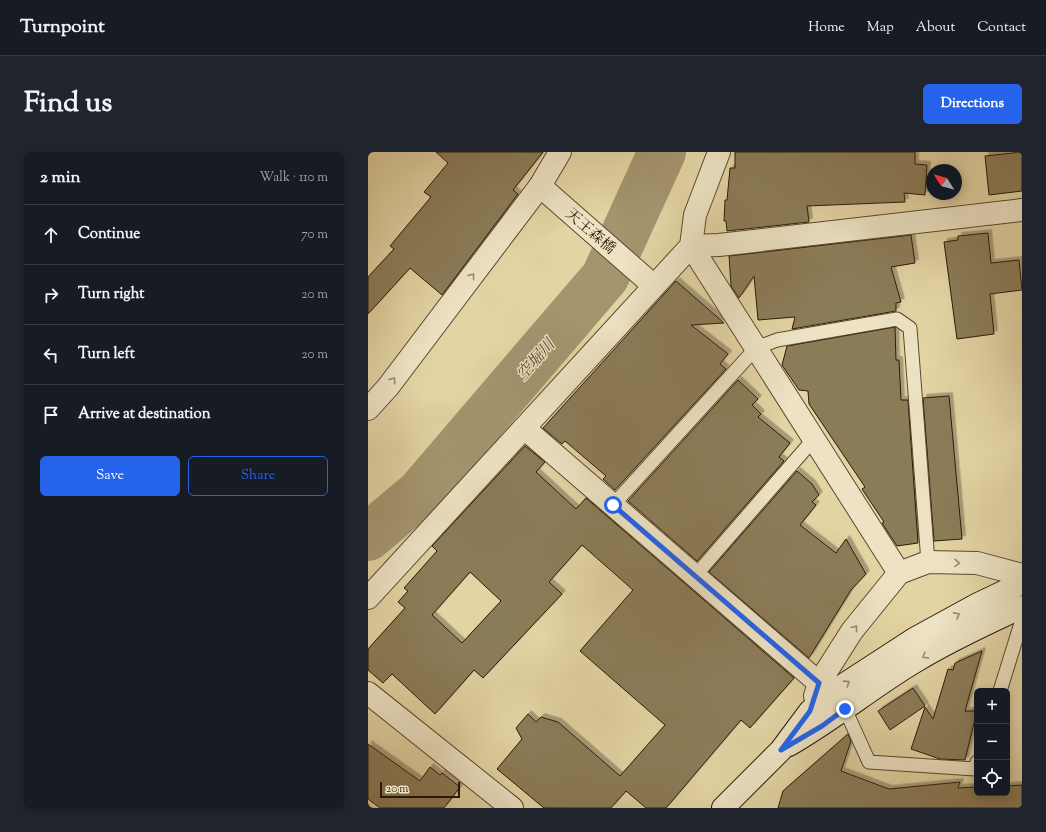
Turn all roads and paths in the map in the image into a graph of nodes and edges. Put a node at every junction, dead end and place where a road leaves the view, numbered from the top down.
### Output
1 (560, 152) edge
2 (719, 152) edge
3 (544, 190) junction
4 (1022, 210) edge
5 (691, 246) junction
6 (654, 286) junction
7 (756, 348) junction
8 (368, 409) edge
9 (524, 428) junction
10 (813, 440) junction
11 (613, 505) junction
12 (928, 562) junction
13 (899, 573) junction
14 (1022, 575) edge
15 (695, 576) junction
16 (1022, 583) edge
17 (368, 598) edge
18 (1022, 607) edge
19 (1022, 620) edge
20 (819, 683) junction
21 (1001, 688) edge
22 (368, 693) edge
23 (845, 709) junction
24 (810, 711) junction
25 (781, 750) junction
26 (974, 769) edge
27 (512, 808) edge
28 (723, 808) edge

1 - 3 street
2 - 5 street
3 - 6 street, 天王森橋
8 -> 3 street
4 - 5 street
5 - 6 street
5 - 7 street
6 - 9 street
7 - 10 street
7 - 11 lane
7 - 12 lane
9 - 11 street
9 - 17 street
10 - 13 street
10 - 15 lane
11 - 15 street
12 - 13 street
12 -> 14 street
20 -> 13 street
15 - 20 street
24 -> 16 street
18 -> 23 street
19 - 21 lane
20 - 24 street
22 - 27 street
23 - 25 street
23 - 26 lane
24 - 25 street
25 - 28 street

